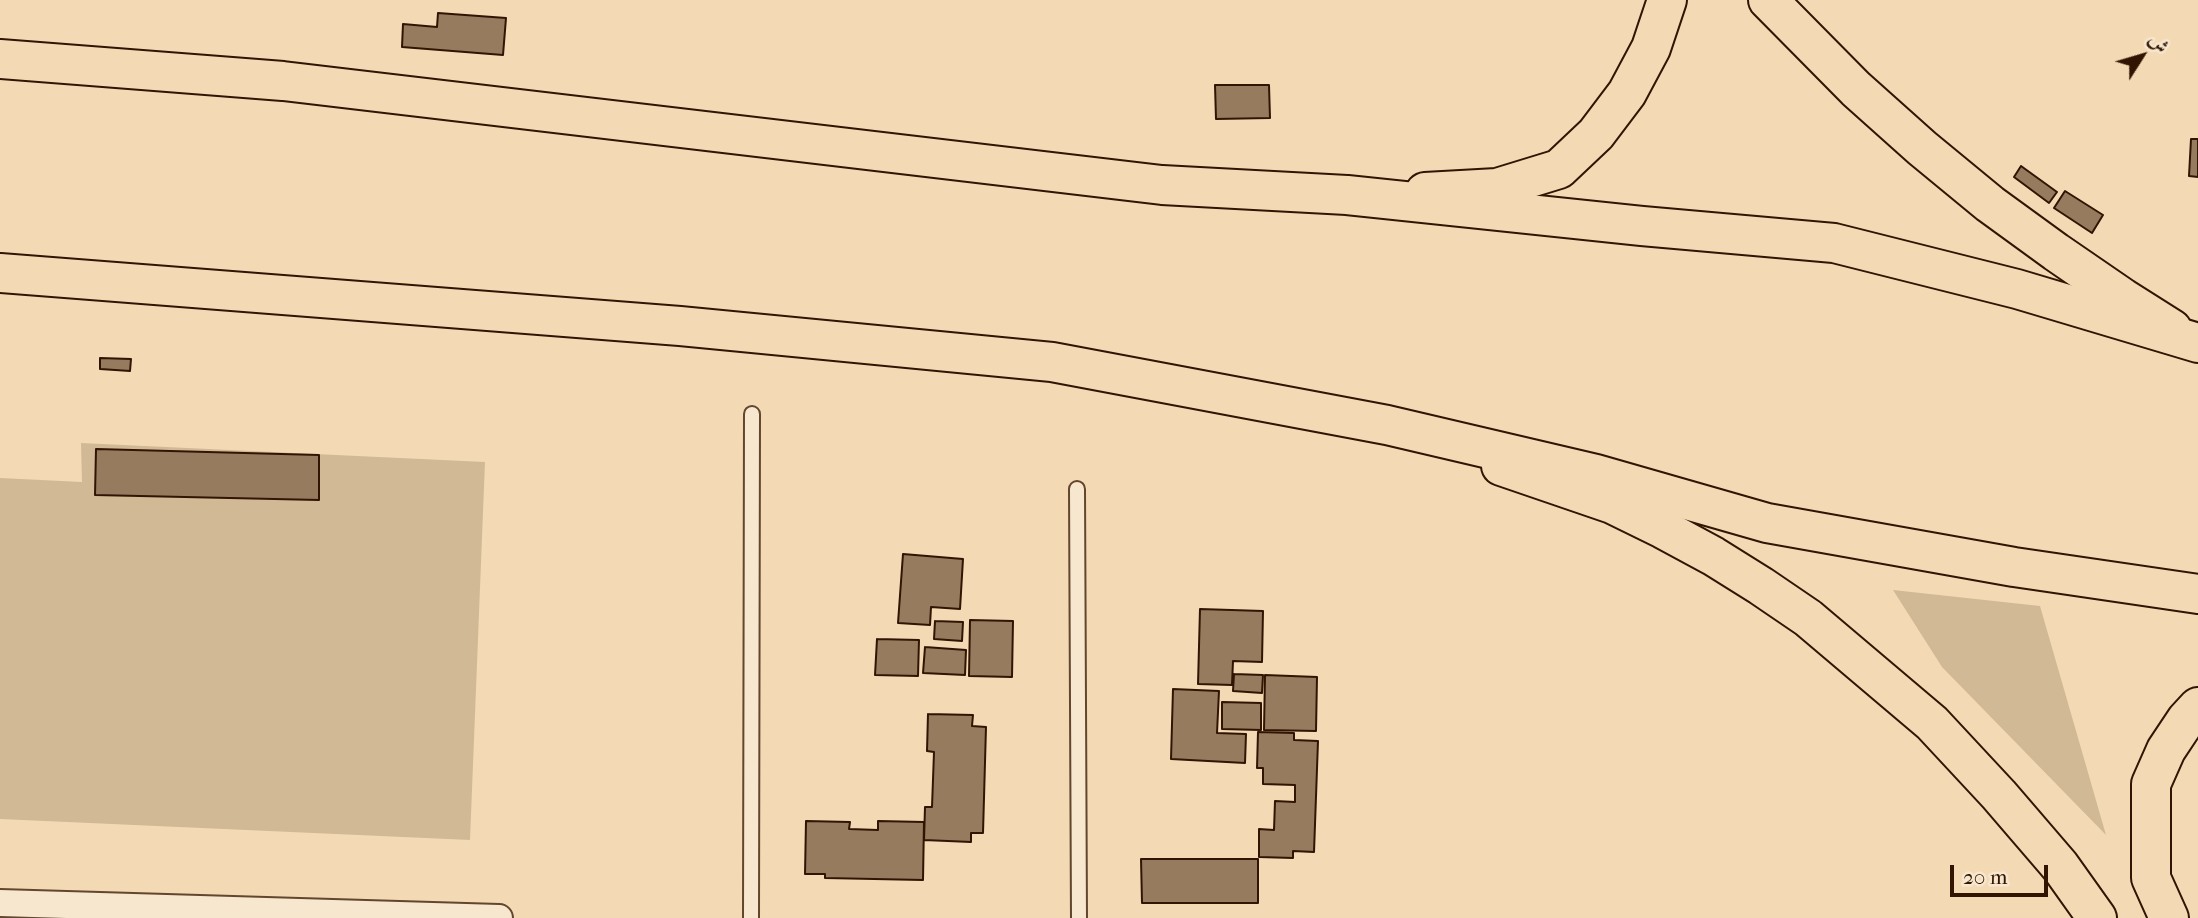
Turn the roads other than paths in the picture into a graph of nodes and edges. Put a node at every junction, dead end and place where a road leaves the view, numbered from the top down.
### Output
1 (1667, 0) edge
2 (1768, 0) edge
3 (0, 59) edge
4 (1347, 195) junction
5 (0, 273) edge
6 (2195, 342) edge
7 (752, 414) dead end
8 (1387, 425) junction
9 (1077, 489) dead end
10 (2198, 594) edge
11 (2198, 707) edge
12 (0, 903) edge
13 (313, 916) edge
14 (499, 918) edge
15 (751, 918) edge
16 (1079, 918) edge
17 (2097, 918) edge
18 (2169, 918) edge

1 - 4 main road
2 - 6 main road
3 - 4 main road
4 - 6 main road
5 - 8 main road
7 - 15 lane
8 - 10 main road
8 - 17 main road
9 - 16 lane
11 - 18 main road
12 - 13 street
13 - 14 street

